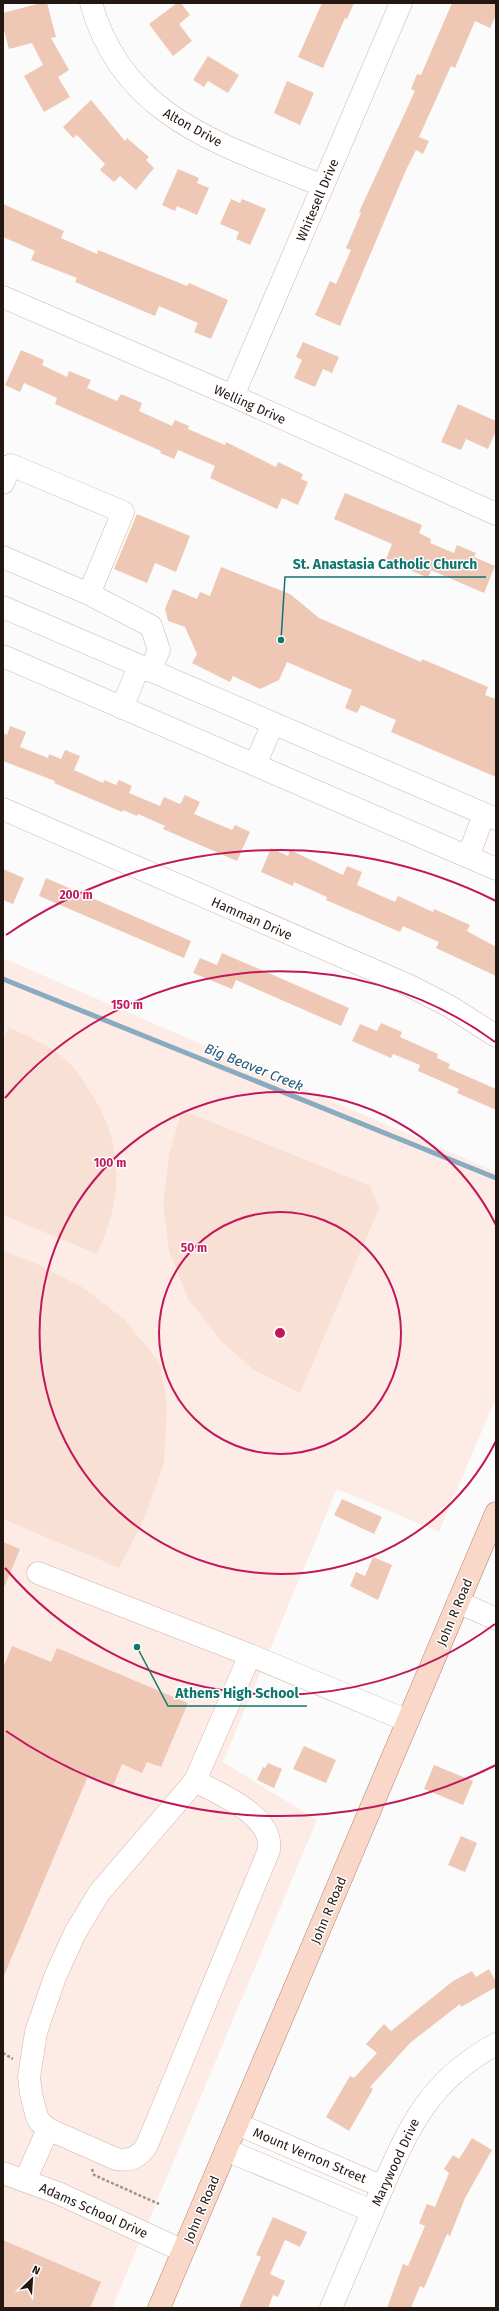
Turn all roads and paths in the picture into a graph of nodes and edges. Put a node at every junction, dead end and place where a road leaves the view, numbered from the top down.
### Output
1 (91, 3) edge
2 (401, 3) edge
3 (323, 186) junction
4 (3, 297) edge
5 (233, 396) junction
6 (3, 483) edge
7 (496, 514) edge
8 (3, 557) edge
9 (90, 594) junction
10 (3, 608) edge
11 (3, 656) edge
12 (144, 668) junction
13 (122, 708) junction
14 (273, 724) junction
15 (255, 765) junction
16 (3, 809) edge
17 (490, 816) edge
18 (468, 857) junction
19 (496, 869) edge
20 (496, 1036) edge
21 (496, 1513) edge
22 (38, 1573) dead end
23 (458, 1602) junction
24 (496, 1618) edge
25 (250, 1655) junction
26 (408, 1721) junction
27 (195, 1781) junction
28 (496, 2044) edge
29 (237, 2124) junction
30 (48, 2129) junction
31 (226, 2150) junction
32 (3, 2173) edge
33 (25, 2180) junction
34 (383, 2187) junction
35 (372, 2211) junction
36 (184, 2250) junction
37 (159, 2308) edge
38 (331, 2308) edge

1 - 3 street, Alton Drive
2 - 3 street, Whitesell Drive
3 - 5 street, Whitesell Drive
4 - 5 street, Welling Drive
5 - 7 street, Welling Drive
6 - 9 street
8 - 9 street
9 - 12 street
10 - 12 street
11 - 13 street
12 - 13 street
12 - 14 street
13 - 15 street
14 - 15 street
14 - 17 street
15 - 18 street
16 - 20 street, Hamman Drive
17 - 18 street
18 - 19 street
21 - 23 main road, John R Road
22 - 25 street
23 - 24 street
23 - 26 main road, John R Road
25 - 26 street
25 - 27 street
26 - 29 main road, John R Road
27 - 30 street
27 - 30 street
28 - 34 street, Marywood Drive
29 - 31 main road, John R Road
29 - 34 street, Mount Vernon Street
30 - 33 street
31 - 35 street
31 - 36 main road, John R Road
32 - 33 street, Adams School Drive
33 - 36 street, Adams School Drive
34 - 35 street, Marywood Drive
35 - 38 street, Marywood Drive
36 - 37 main road, John R Road

